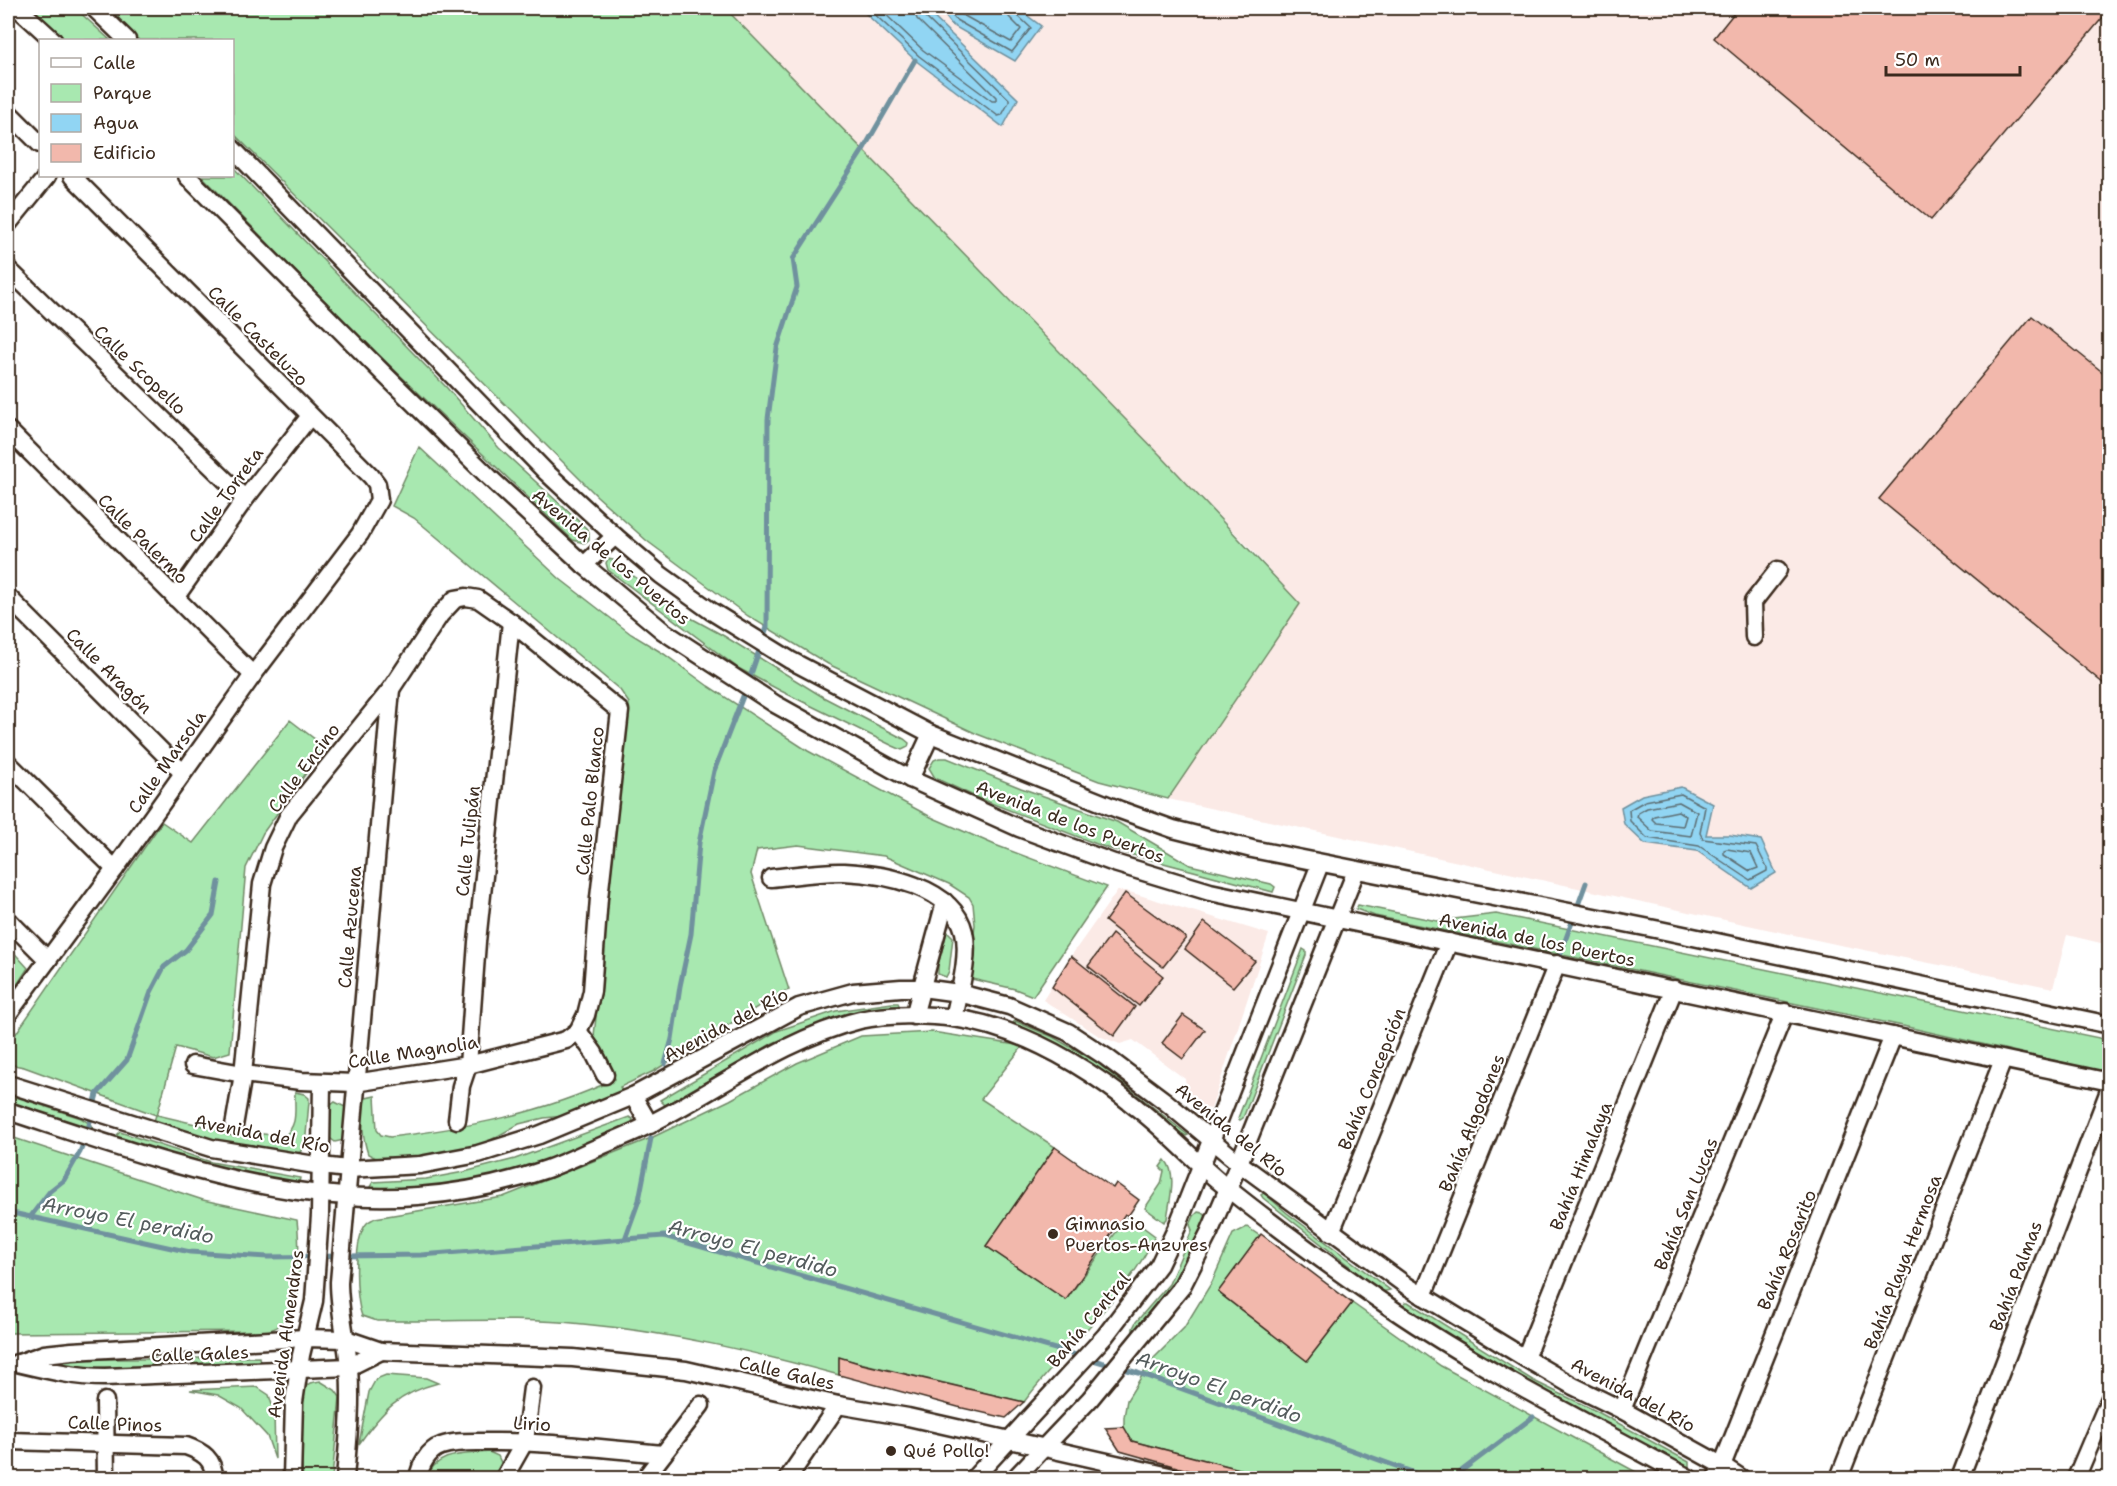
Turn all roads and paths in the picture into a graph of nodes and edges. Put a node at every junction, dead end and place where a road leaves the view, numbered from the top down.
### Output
1 (18, 8) edge
2 (94, 8) edge
3 (52, 39) edge
4 (126, 39) edge
5 (8, 112) edge
6 (39, 143) edge
7 (234, 150) edge
8 (46, 177) edge
9 (73, 177) edge
10 (188, 177) edge
11 (8, 224) edge
12 (8, 269) edge
13 (310, 416) junction
14 (8, 430) edge
15 (245, 499) junction
16 (360, 534) joint
17 (615, 536) junction
18 (584, 565) junction
19 (1778, 570) dead end
20 (8, 597) edge
21 (174, 598) junction
22 (440, 615) joint
23 (511, 622) junction
24 (1754, 637) dead end
25 (253, 675) junction
26 (391, 689) junction
27 (931, 734) junction
28 (8, 764) edge
29 (183, 773) junction
30 (910, 779) junction
31 (1320, 864) junction
32 (115, 869) junction
33 (1356, 871) junction
34 (771, 878) dead end
35 (945, 902) junction
36 (1302, 913) junction
37 (1338, 918) junction
38 (8, 920) edge
39 (1449, 942) junction
40 (48, 960) junction
41 (1557, 964) junction
42 (922, 988) junction
43 (1674, 989) junction
44 (959, 993) junction
45 (1009, 1006) junction
46 (1785, 1012) junction
47 (8, 1014) edge
48 (914, 1016) junction
49 (954, 1018) junction
50 (2109, 1025) edge
51 (1000, 1029) junction
52 (572, 1036) junction
53 (1893, 1036) junction
54 (2003, 1060) junction
55 (193, 1065) dead end
56 (468, 1065) junction
57 (243, 1074) junction
58 (605, 1076) dead end
59 (2109, 1082) edge
60 (322, 1083) junction
61 (356, 1083) junction
62 (8, 1084) edge
63 (2109, 1088) edge
64 (633, 1096) junction
65 (8, 1111) edge
66 (107, 1116) junction
67 (457, 1120) dead end
68 (650, 1125) junction
69 (234, 1126) dead end
70 (101, 1142) junction
71 (1211, 1142) junction
72 (1239, 1163) junction
73 (1201, 1166) junction
74 (321, 1167) junction
75 (348, 1169) junction
76 (1228, 1188) junction
77 (320, 1196) junction
78 (345, 1197) junction
79 (1331, 1232) junction
80 (1407, 1286) junction
81 (1423, 1296) junction
82 (1392, 1309) junction
83 (1109, 1331) junction
84 (305, 1338) junction
85 (346, 1339) junction
86 (1132, 1348) junction
87 (381, 1351) junction
88 (1525, 1358) junction
89 (13, 1362) edge
90 (349, 1367) junction
91 (298, 1370) junction
92 (532, 1388) dead end
93 (2109, 1398) edge
94 (105, 1401) dead end
95 (701, 1405) dead end
96 (838, 1405) junction
97 (1622, 1410) junction
98 (8, 1441) edge
99 (1011, 1441) junction
100 (525, 1442) junction
101 (106, 1443) junction
102 (1044, 1449) junction
103 (663, 1454) junction
104 (1107, 1461) junction
105 (992, 1471) edge
106 (1720, 1472) edge
107 (214, 1473) edge
108 (106, 1479) edge
109 (292, 1479) edge
110 (345, 1479) edge
111 (418, 1479) edge
112 (504, 1479) edge
113 (645, 1479) edge
114 (788, 1479) edge
115 (974, 1479) edge
116 (1015, 1479) edge
117 (1110, 1479) edge
118 (1178, 1479) edge
119 (1689, 1479) edge
120 (1741, 1479) edge
121 (1839, 1479) edge
122 (1960, 1479) edge
123 (2076, 1479) edge

1 - 3 street
2 - 4 street
5 - 6 street
7 - 17 street, Avenida de los Puertos
8 - 11 street
9 - 13 street, Calle Casteluzo
10 - 18 street, Avenida de los Puertos
12 - 15 street, Calle Scopello
13 - 15 street, Calle Torreta
13 - 16 street, Calle Casteluzo
14 - 21 street, Calle Palermo
15 - 21 street, Calle Torreta
16 - 25 street, Calle Marsola
17 - 18 street
17 - 27 street, Avenida de los Puertos
18 - 30 street, Avenida de los Puertos
19 - 24 street
20 - 29 street, Calle Aragón
21 - 25 street, Calle Palermo
22 - 23 street, Calle Palo Blanco
22 - 26 street, Calle Encino
23 - 52 street, Calle Palo Blanco
23 - 56 street, Calle Tulipán
25 - 29 street, Calle Marsola
26 - 57 street, Calle Encino
26 - 61 street, Calle Azucena
27 - 30 street
27 - 31 street, Avenida de los Puertos
28 - 32 street
29 - 32 street, Calle Marsola
30 - 36 street, Avenida de los Puertos
31 - 33 street, Avenida de los Puertos
31 - 36 street, Bahía Central
32 - 40 street, Calle Marsola
33 - 37 street
33 - 50 street, Avenida de los Puertos
34 - 35 street
35 - 42 street
35 - 44 street
36 - 37 street, Avenida de los Puertos
36 - 71 street, Bahía Central
37 - 39 street, Avenida de los Puertos
37 - 72 street
38 - 40 street
39 - 41 street, Avenida de los Puertos
39 - 79 street, Bahía Concepción
40 - 47 street, Calle Marsola
41 - 43 street, Avenida de los Puertos
41 - 81 street, Bahía Algodones
42 - 44 street, Avenida del Río
42 - 48 street
42 - 64 street, Avenida del Río
43 - 46 street, Avenida de los Puertos
43 - 88 street, Bahía Himalaya
44 - 45 street, Avenida del Río
44 - 49 street
45 - 51 street
45 - 71 street, Avenida del Río
46 - 53 street, Avenida de los Puertos
46 - 97 street, Bahía San Lucas
48 - 49 street
48 - 68 street
49 - 51 street
51 - 73 street
52 - 56 street, Calle Magnolia
52 - 58 street
53 - 54 street, Avenida de los Puertos
53 - 106 street, Bahía Rosarito
54 - 59 street, Avenida de los Puertos
54 - 121 street, Bahía Playa Hermosa
55 - 57 street, Calle Magnolia
56 - 61 street, Calle Magnolia
56 - 67 street, Calle Tulipán
57 - 60 street, Calle Magnolia
57 - 69 street, Calle Encino
60 - 61 street, Calle Magnolia
60 - 74 street
61 - 75 street, Calle Azucena
62 - 66 street, Avenida del Río
63 - 122 street, Bahía Palmas
64 - 68 street
64 - 75 street, Avenida del Río
65 - 70 street
66 - 70 street
66 - 74 street, Avenida del Río
68 - 78 street
70 - 77 street
71 - 72 street, Avenida del Río
71 - 73 street, Bahía Central
72 - 76 street
72 - 79 street, Avenida del Río
73 - 76 street
73 - 83 street, Bahía Central
74 - 75 street, Avenida del Río
74 - 77 street, Avenida Almendros
75 - 78 street, Calle Azucena
76 - 82 street
76 - 86 street
77 - 78 street
77 - 84 street, Avenida Almendros
78 - 85 street
79 - 80 street, Avenida del Río
80 - 81 street, Avenida del Río
80 - 82 street
81 - 88 street, Avenida del Río
82 - 119 street
83 - 86 street
83 - 99 street, Bahía Central
84 - 85 street, Calle Gales
84 - 89 street, Calle Gales
84 - 91 street, Avenida Almendros
85 - 87 street, Calle Gales
85 - 90 street
86 - 102 street
87 - 90 street, Calle Gales
87 - 96 street, Calle Gales
88 - 97 street, Avenida del Río
89 - 91 street, Calle Gales
90 - 91 street, Calle Gales
90 - 110 street
91 - 109 street, Avenida Almendros
92 - 100 street
93 - 123 street
94 - 101 street
95 - 103 street
96 - 99 street, Calle Gales
96 - 114 street
97 - 106 street, Avenida del Río
98 - 101 street, Calle Pinos
99 - 102 street, Calle Gales
99 - 105 street, Bahía Central
100 - 103 street, Lirio
100 - 111 street, Lirio
100 - 112 street
101 - 107 street, Calle Pinos
101 - 108 street
102 - 104 street, Calle Gales
102 - 116 street
103 - 113 street
104 - 117 street
104 - 118 street, Calle Gales
105 - 115 street, Bahía Central
106 - 120 street, Avenida del Río

